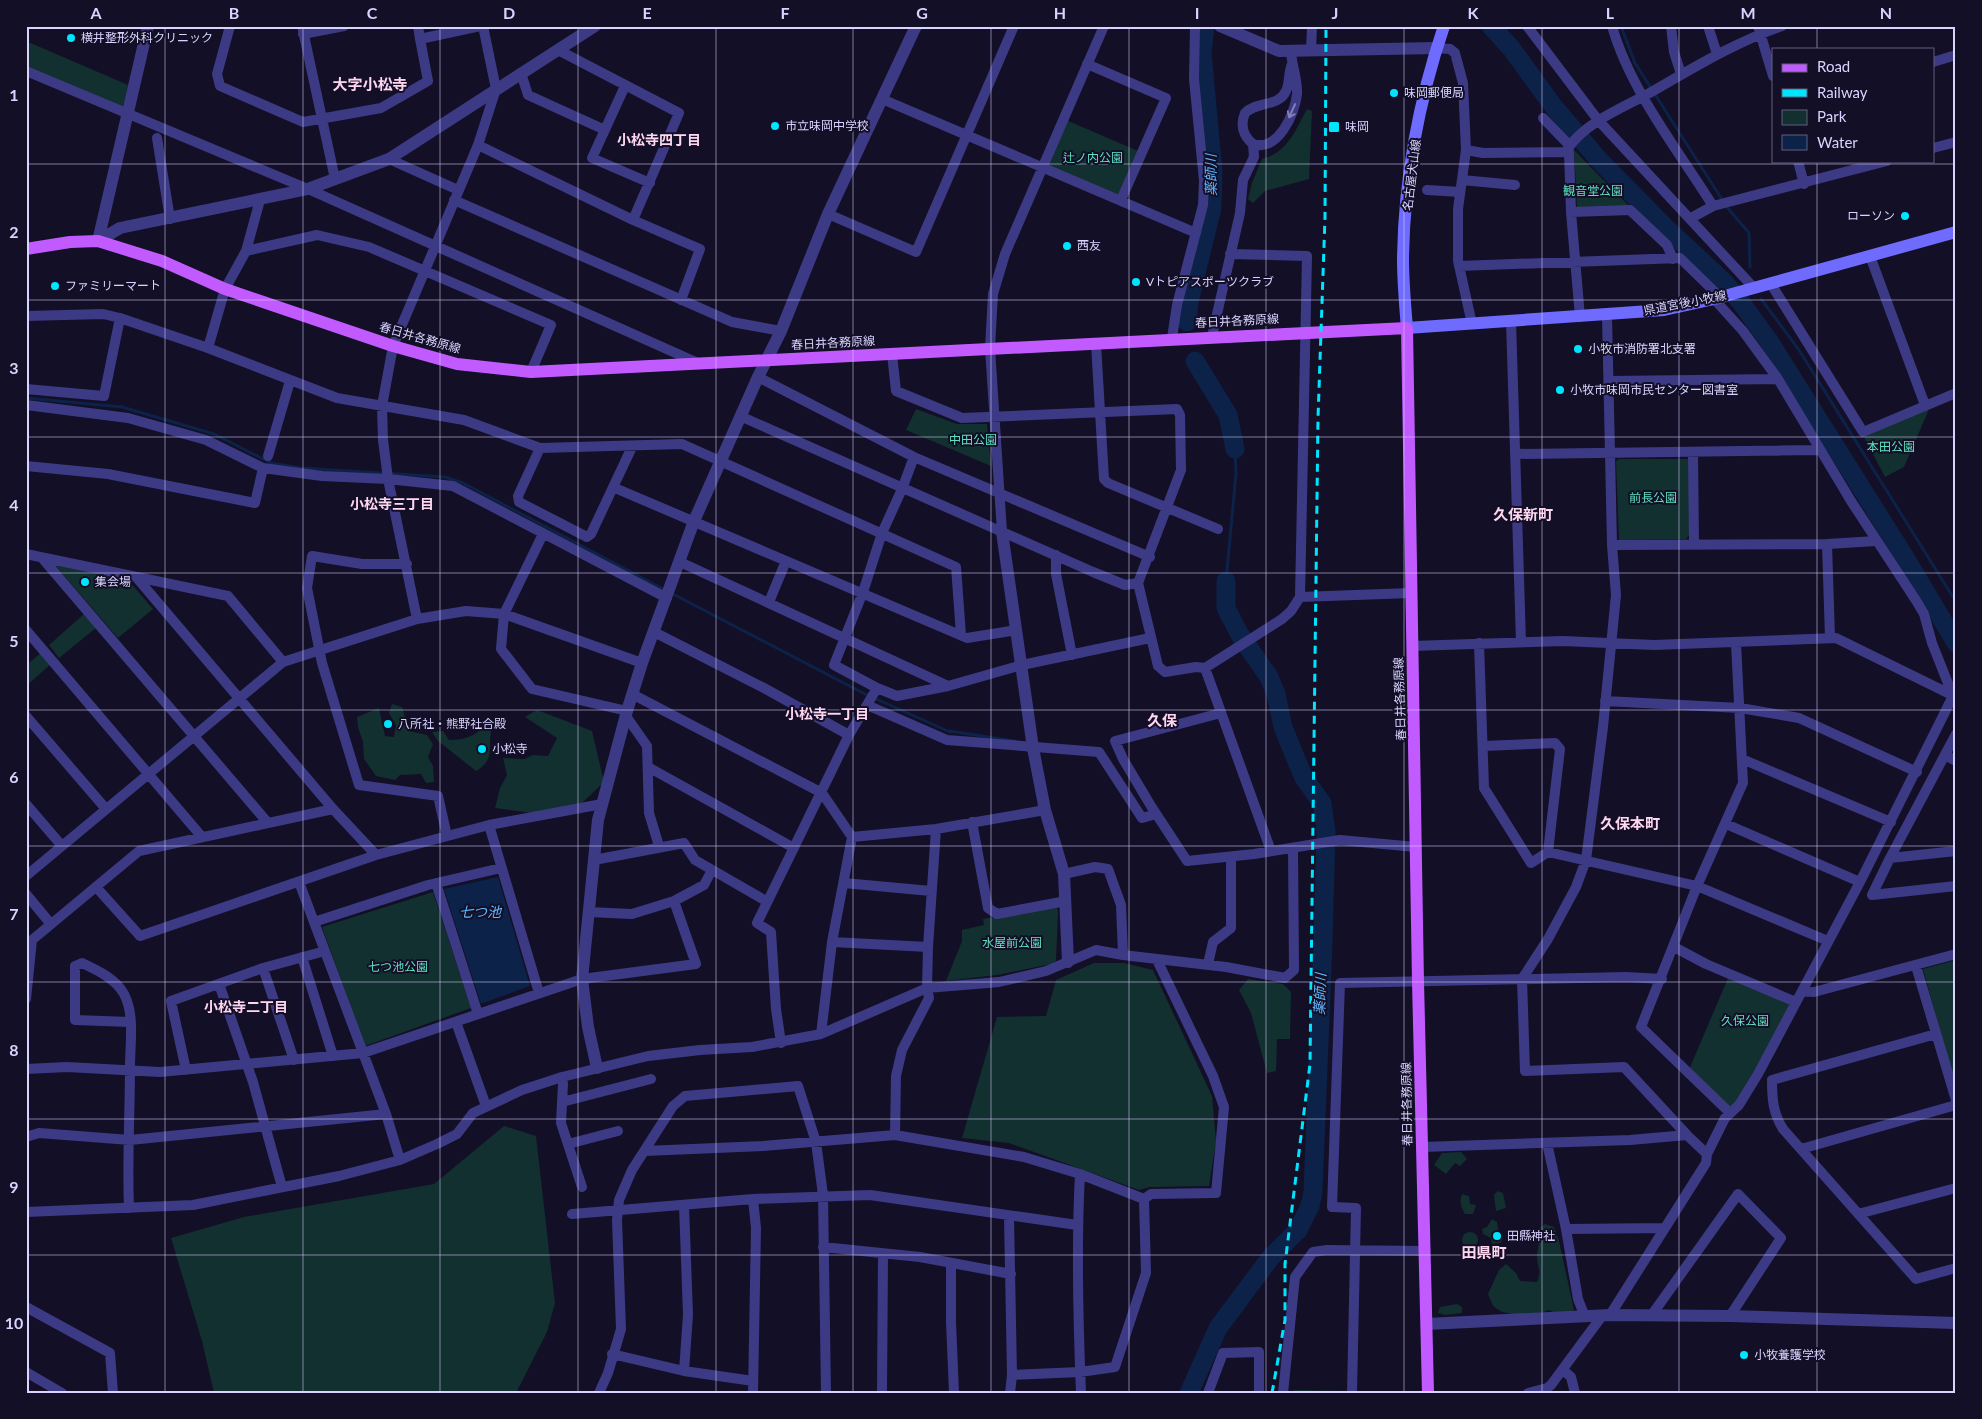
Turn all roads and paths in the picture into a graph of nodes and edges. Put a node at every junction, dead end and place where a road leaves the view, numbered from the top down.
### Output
1 (148, 26) edge
2 (230, 26) edge
3 (344, 26) edge
4 (418, 26) edge
5 (481, 26) edge
6 (595, 26) edge
7 (916, 26) edge
8 (1014, 26) edge
9 (1104, 26) edge
10 (1195, 26) edge
11 (1312, 26) edge
12 (1444, 26) edge
13 (1527, 26) edge
14 (1612, 26) edge
15 (1671, 26) edge
16 (1708, 26) edge
17 (1782, 26) edge
18 (1226, 27) edge
19 (302, 30) edge
20 (1759, 30) edge
21 (420, 39) junction
22 (1436, 48) junction
23 (558, 50) junction
24 (1311, 51) junction
25 (1717, 54) junction
26 (1956, 55) edge
27 (1291, 58) junction
28 (1934, 62) edge
29 (1087, 64) junction
30 (26, 71) edge
31 (521, 73) junction
32 (1772, 73) edge
33 (1681, 74) junction
34 (624, 86) junction
35 (496, 89) junction
36 (1644, 95) junction
37 (882, 99) junction
38 (127, 115) junction
39 (1544, 118) dead end
40 (322, 120) junction
41 (1595, 123) junction
42 (605, 130) junction
43 (966, 134) junction
44 (157, 138) dead end
45 (1956, 142) edge
46 (1254, 144) junction
47 (478, 145) junction
48 (1571, 146) junction
49 (1934, 148) edge
50 (1466, 150) junction
51 (389, 159) junction
52 (1798, 162) edge
53 (1883, 162) edge
54 (1043, 167) junction
55 (336, 179) junction
56 (1462, 180) junction
57 (650, 183) junction
58 (1804, 184) junction
59 (1515, 185) dead end
60 (308, 189) junction
61 (1427, 190) dead end
62 (1460, 192) junction
63 (456, 195) junction
64 (260, 200) junction
65 (1121, 200) junction
66 (1713, 206) junction
67 (1571, 212) junction
68 (828, 214) junction
69 (1691, 218) junction
70 (170, 219) junction
71 (633, 220) junction
72 (1956, 232) edge
73 (1196, 233) junction
74 (98, 241) junction
75 (435, 247) junction
76 (26, 249) edge
77 (246, 251) junction
78 (1230, 254) junction
79 (1870, 256) junction
80 (1673, 258) junction
81 (1575, 262) junction
82 (1459, 266) junction
83 (425, 272) junction
84 (1771, 284) junction
85 (225, 289) junction
86 (1750, 289) junction
87 (1718, 298) junction
88 (681, 300) junction
89 (26, 316) edge
90 (1607, 316) junction
91 (1580, 317) junction
92 (120, 318) junction
93 (1512, 321) junction
94 (1472, 324) junction
95 (1406, 328) junction
96 (781, 331) junction
97 (1307, 331) junction
98 (1212, 336) junction
99 (1172, 338) junction
100 (1096, 344) junction
101 (394, 346) junction
102 (208, 348) junction
103 (990, 348) junction
104 (892, 354) junction
105 (767, 360) junction
106 (698, 363) junction
107 (531, 372) junction
108 (758, 377) junction
109 (1778, 379) junction
110 (290, 381) junction
111 (1609, 381) junction
112 (26, 390) edge
113 (1956, 393) edge
114 (26, 405) edge
115 (1925, 405) junction
116 (382, 406) junction
117 (1100, 411) junction
118 (740, 416) junction
119 (995, 417) junction
120 (632, 446) junction
121 (540, 448) junction
122 (1820, 450) junction
123 (1611, 452) junction
124 (1693, 452) junction
125 (1516, 454) junction
126 (268, 456) dead end
127 (914, 457) junction
128 (720, 460) junction
129 (26, 466) edge
130 (264, 468) junction
131 (388, 479) junction
132 (615, 488) junction
133 (902, 489) junction
134 (1000, 495) junction
135 (1166, 508) junction
136 (694, 521) junction
137 (1218, 529) dead end
138 (1002, 532) junction
139 (543, 534) junction
140 (882, 534) junction
141 (1876, 541) junction
142 (1694, 544) junction
143 (1827, 544) junction
144 (1612, 545) junction
145 (26, 554) edge
146 (1056, 555) junction
147 (1150, 557) junction
148 (43, 558) junction
149 (786, 561) junction
150 (680, 562) junction
151 (408, 564) junction
152 (137, 578) junction
153 (1138, 583) junction
154 (863, 592) junction
155 (1411, 593) junction
156 (1300, 597) junction
157 (667, 598) junction
158 (769, 602) junction
159 (504, 614) junction
160 (417, 619) junction
161 (26, 630) edge
162 (1017, 630) junction
163 (654, 632) junction
164 (961, 635) junction
165 (1150, 638) junction
166 (1830, 638) junction
167 (843, 639) junction
168 (1521, 642) junction
169 (1612, 642) junction
170 (1479, 643) junction
171 (1736, 643) junction
172 (1412, 646) junction
173 (320, 651) junction
174 (1072, 656) junction
175 (283, 662) junction
176 (642, 663) junction
177 (1022, 665) junction
178 (1205, 668) junction
179 (948, 686) junction
180 (877, 688) junction
181 (632, 694) junction
182 (1955, 697) edge
183 (240, 700) junction
184 (1605, 701) junction
185 (867, 706) junction
186 (1740, 708) junction
187 (1221, 713) junction
188 (626, 714) junction
189 (26, 716) edge
190 (1956, 734) edge
191 (194, 735) junction
192 (849, 735) junction
193 (1483, 746) junction
194 (1033, 748) junction
195 (1945, 755) junction
196 (1742, 759) junction
197 (1956, 761) edge
198 (648, 767) junction
199 (149, 772) junction
200 (1917, 772) junction
201 (822, 792) junction
202 (26, 804) edge
203 (602, 804) junction
204 (106, 809) junction
205 (333, 809) junction
206 (1045, 810) junction
207 (1156, 814) junction
208 (972, 822) junction
209 (1891, 822) junction
210 (268, 823) junction
211 (1726, 824) junction
212 (489, 825) junction
213 (936, 829) junction
214 (447, 836) junction
215 (202, 837) junction
216 (852, 837) junction
217 (62, 846) junction
218 (659, 846) junction
219 (1416, 847) junction
220 (794, 848) junction
221 (1293, 848) junction
222 (1271, 851) junction
223 (1956, 851) edge
224 (1548, 852) junction
225 (376, 855) junction
226 (1231, 857) junction
227 (1890, 858) junction
228 (594, 860) junction
229 (1586, 860) junction
230 (501, 868) junction
231 (712, 870) junction
232 (1064, 874) junction
233 (26, 876) edge
234 (299, 882) junction
235 (1860, 882) junction
236 (436, 883) junction
237 (844, 883) junction
238 (1697, 886) junction
239 (1956, 886) edge
240 (96, 888) junction
241 (931, 891) junction
242 (26, 894) edge
243 (674, 900) junction
244 (766, 901) junction
245 (1066, 901) junction
246 (588, 912) junction
247 (314, 922) junction
248 (50, 923) junction
249 (1828, 941) junction
250 (832, 942) junction
251 (928, 947) junction
252 (1674, 947) junction
253 (325, 951) junction
254 (1956, 954) edge
255 (1123, 955) junction
256 (302, 957) junction
257 (1157, 960) junction
258 (1068, 962) junction
259 (1208, 964) junction
260 (1916, 966) junction
261 (263, 968) junction
262 (582, 979) junction
263 (1522, 979) junction
264 (1662, 979) junction
265 (1418, 982) junction
266 (219, 984) junction
267 (927, 988) junction
268 (1802, 991) junction
269 (539, 993) junction
270 (26, 999) edge
271 (1796, 1002) junction
272 (478, 1014) junction
273 (130, 1022) junction
274 (456, 1022) junction
275 (821, 1034) junction
276 (1936, 1034) junction
277 (781, 1043) junction
278 (363, 1053) junction
279 (333, 1056) junction
280 (294, 1060) junction
281 (246, 1065) junction
282 (597, 1068) junction
283 (26, 1069) edge
284 (186, 1070) junction
285 (130, 1072) junction
286 (562, 1076) junction
287 (651, 1079) dead end
288 (1956, 1100) edge
289 (562, 1102) junction
290 (1956, 1105) edge
291 (486, 1106) junction
292 (1730, 1113) junction
293 (386, 1114) junction
294 (266, 1126) junction
295 (618, 1130) dead end
296 (895, 1135) junction
297 (1688, 1135) junction
298 (26, 1137) edge
299 (130, 1140) junction
300 (816, 1142) junction
301 (1548, 1143) junction
302 (568, 1144) junction
303 (1422, 1147) junction
304 (1801, 1149) junction
305 (645, 1151) junction
306 (1707, 1154) junction
307 (400, 1160) junction
308 (1080, 1174) junction
309 (282, 1187) junction
310 (582, 1187) dead end
311 (1956, 1188) edge
312 (823, 1196) junction
313 (753, 1199) junction
314 (1144, 1199) junction
315 (684, 1205) junction
316 (129, 1208) junction
317 (618, 1210) junction
318 (26, 1212) edge
319 (572, 1214) dead end
320 (1858, 1214) junction
321 (1009, 1216) junction
322 (1077, 1225) junction
323 (1566, 1228) junction
324 (1665, 1228) junction
325 (823, 1247) junction
326 (1424, 1250) junction
327 (1355, 1251) junction
328 (883, 1254) junction
329 (952, 1264) junction
330 (1956, 1268) edge
331 (1011, 1274) junction
332 (26, 1307) edge
333 (1585, 1316) junction
334 (1606, 1316) junction
335 (1651, 1316) junction
336 (1730, 1316) junction
337 (1956, 1323) edge
338 (1427, 1324) junction
339 (612, 1354) junction
340 (1563, 1370) junction
341 (684, 1371) junction
342 (26, 1372) edge
343 (1080, 1372) junction
344 (1012, 1375) junction
345 (753, 1381) junction
346 (62, 1393) edge
347 (113, 1393) edge
348 (599, 1393) edge
349 (753, 1393) edge
350 (826, 1393) edge
351 (882, 1393) edge
352 (954, 1393) edge
353 (1010, 1393) edge
354 (1081, 1393) edge
355 (1208, 1393) edge
356 (1259, 1393) edge
357 (1283, 1393) edge
358 (1352, 1393) edge
359 (1428, 1393) edge
360 (1528, 1393) edge
361 (1574, 1393) edge

1 - 38 street
2 - 40 street
3 - 19 street
4 - 21 street
5 - 21 street
5 - 35 street
6 - 23 street
7 - 37 street
8 - 43 street
9 - 29 street
10 - 73 street
11 - 24 street
12 - 22 main road, 名古屋犬山線
13 - 41 street
14 - 36 street
15 - 33 street
16 - 25 street
17 - 20 street
18 - 27 street
19 - 40 street
20 - 25 street
20 - 32 street
21 - 40 street
22 - 24 street
22 - 50 street
22 - 95 main road, 名古屋犬山線
23 - 31 street
23 - 34 street
24 - 27 street
25 - 33 street
26 - 28 street
27 -> 46 street
27 - 46 street
29 - 54 street
29 - 65 street
30 - 38 street
31 - 35 street
31 - 42 street
33 - 36 street
34 - 42 street
34 - 57 street
35 - 47 street
35 - 51 street
36 - 41 street
36 - 66 street
37 - 43 street
37 - 68 street
38 - 60 street
38 - 74 street
39 - 48 street
40 - 55 street
41 - 48 street
41 - 69 street
42 - 57 street
43 - 54 street
43 - 68 street
44 - 70 street
45 - 49 street
46 - 78 street
47 - 63 street
47 - 71 street
48 - 50 street
48 - 67 street
50 - 56 street
51 - 55 street
51 - 63 street
52 - 58 street
53 - 58 street
54 - 65 street
54 - 103 street
55 - 60 street
56 - 59 street
56 - 62 street
57 - 71 street
58 - 66 street
60 - 64 street
60 - 75 street
61 - 62 street
62 - 82 street
63 - 75 street
63 - 88 street
64 - 70 street
64 - 77 street
65 - 73 street
66 - 69 street
67 - 80 street
67 - 81 street
68 - 96 street
69 - 86 street
70 - 74 street
71 - 88 street
72 - 79 main road, 県道宮後小牧線
73 - 99 street
74 - 76 main road, 春日井各務原線
74 - 85 main road, 春日井各務原線
75 - 83 street
75 - 106 street
77 - 83 street
77 - 85 street
78 - 97 street
78 - 98 street
79 - 84 main road, 県道宮後小牧線
79 - 115 street
80 - 81 street
80 - 87 street
81 - 82 street
81 - 91 street
82 - 94 street
83 - 101 street
83 - 107 street
84 - 86 main road, 県道宮後小牧線
84 - 115 street
85 - 101 main road, 春日井各務原線
85 - 102 street
86 - 87 main road, 県道宮後小牧線
87 - 90 main road, 県道宮後小牧線
87 - 109 street
88 - 96 street
89 - 92 street
90 - 91 main road, 県道宮後小牧線
90 - 111 street
91 - 93 main road, 県道宮後小牧線
92 - 102 street
92 - 112 street
93 - 94 main road, 県道宮後小牧線
93 - 125 street
94 - 95 main road, 県道宮後小牧線
95 - 97 main road, 春日井各務原線
95 - 155 main road, 春日井各務原線
96 - 105 street
97 - 98 main road, 春日井各務原線
97 - 156 street
98 - 99 main road, 春日井各務原線
99 - 100 main road, 春日井各務原線
100 - 103 main road, 春日井各務原線
100 - 117 street
101 - 107 main road, 春日井各務原線
101 - 116 street
102 - 110 street
103 - 104 main road, 春日井各務原線
103 - 119 street
104 - 105 main road, 春日井各務原線
104 - 119 street
105 - 106 main road, 春日井各務原線
105 - 108 street
106 - 107 main road, 春日井各務原線
108 - 118 street
108 - 127 street
109 - 111 street
109 - 122 street
110 - 116 street
110 - 126 street
111 - 123 street
113 - 115 street
114 - 130 street
116 - 121 street
116 - 131 street
117 - 119 street
117 - 135 street
117 - 135 street
118 - 128 street
118 - 133 street
119 - 134 street
120 - 121 street
120 - 128 street
120 - 132 street
121 - 132 street
122 - 124 street
122 - 141 street
123 - 124 street
123 - 125 street
123 - 144 street
124 - 142 street
125 - 168 street
127 - 133 street
127 - 134 street
128 - 136 street
128 - 140 street
129 - 130 street
130 - 131 street
131 - 139 street
131 - 151 street
132 - 136 street
133 - 138 street
133 - 140 street
134 - 138 street
134 - 147 street
135 - 137 street
135 - 147 street
136 - 149 street
136 - 150 street
138 - 146 street
138 - 162 street
139 - 157 street
139 - 159 street
140 - 154 street
140 - 164 street
141 - 143 street
141 - 182 street
142 - 143 street
142 - 144 street
143 - 166 street
144 - 169 street
145 - 148 street
146 - 153 street
146 - 174 street
147 - 153 street
148 - 152 street
148 - 191 street
149 - 154 street
149 - 158 street
150 - 157 street
150 - 158 street
151 - 160 street
151 - 173 street
152 - 175 street
152 - 183 street
153 - 165 street
154 - 164 street
154 - 167 street
155 - 156 street
155 - 172 main road, 春日井各務原線
156 - 178 street
157 - 163 street
158 - 167 street
159 - 160 street
159 - 176 street
159 - 188 street
160 - 173 street
161 - 199 street
162 - 164 street
162 - 177 street
163 - 176 street
163 - 192 street
165 - 174 street
165 - 178 street
166 - 171 street
166 - 182 street
167 - 179 street
167 - 180 street
168 - 169 street
168 - 170 street
169 - 171 street
169 - 184 street
170 - 172 street
170 - 193 street
171 - 186 street
172 - 219 main road, 春日井各務原線
173 - 175 street
173 - 214 street
174 - 177 street
175 - 183 street
176 - 181 street
177 - 179 street
177 - 194 street
178 - 187 street
179 - 180 street
180 - 185 street
181 - 188 street
181 - 201 street
182 - 200 street
183 - 191 street
183 - 205 street
184 - 186 street
184 - 229 street
185 - 192 street
185 - 194 street
186 - 196 street
186 - 200 street
187 - 207 street
187 - 222 street
188 - 198 street
188 - 203 street
189 - 204 street
190 - 195 street
191 - 199 street
191 - 210 street
192 - 201 street
193 - 224 street
193 - 224 street
194 - 206 street
194 - 207 street
195 - 197 street
195 - 227 street
196 - 209 street
196 - 211 street
198 - 218 street
198 - 220 street
199 - 204 street
199 - 215 street
200 - 209 street
201 - 216 street
201 - 220 street
202 - 217 street
203 - 212 street
203 - 228 street
204 - 217 street
205 - 210 street
205 - 225 street
206 - 208 street
206 - 232 street
207 - 226 street
208 - 213 street
208 - 245 street
209 - 235 street
210 - 215 street
211 - 235 street
211 - 238 street
212 - 214 street
212 - 230 street
213 - 216 street
213 - 241 street
214 - 225 street
215 - 240 street
216 - 237 street
217 - 233 street
218 - 228 street
218 - 231 street
219 - 221 street
219 - 265 main road, 春日井各務原線
220 - 244 street
221 - 222 street
221 - 259 street
222 - 226 street
223 - 227 street
224 - 229 street
225 - 234 street
226 - 259 street
227 - 239 street
228 - 246 street
229 - 238 street
229 - 263 street
230 - 236 street
230 - 269 street
231 - 243 street
231 - 244 street
232 - 245 street
232 - 255 street
234 - 240 street
234 - 247 street
235 - 249 street
236 - 247 street
236 - 272 street
237 - 241 street
237 - 250 street
238 - 249 street
238 - 252 street
240 - 248 street
241 - 251 street
242 - 248 street
243 - 246 street
243 - 262 street
244 - 277 street
245 - 258 street
246 - 262 street
247 - 253 street
248 - 270 street
249 - 268 street
250 - 251 street
250 - 275 street
251 - 267 street
252 - 264 street
252 - 271 street
253 - 256 street
253 - 278 street
254 - 260 street
255 - 257 street
255 - 258 street
256 - 261 street
256 - 279 street
257 - 259 street
257 - 314 street
258 - 267 street
260 - 268 street
260 - 276 street
261 - 266 street
261 - 280 street
262 - 269 street
262 - 282 street
263 - 264 street
263 - 265 street
263 - 297 street
264 - 292 street
265 - 303 main road, 春日井各務原線
265 - 327 street
266 - 281 street
266 - 284 street
267 - 275 street
267 - 296 street
268 - 271 street
269 - 272 street
271 - 292 street
272 - 274 street
273 - 273 street
273 - 285 street
274 - 278 street
274 - 291 street
275 - 277 street
276 - 288 street
276 - 304 street
277 - 282 street
278 - 279 street
278 - 293 street
279 - 280 street
280 - 281 street
281 - 284 street
281 - 294 street
282 - 286 street
283 - 285 street
284 - 285 street
285 - 299 street
286 - 289 street
286 - 291 street
287 - 289 street
289 - 302 street
290 - 304 street
291 - 307 street
292 - 306 street
293 - 294 street
293 - 307 street
294 - 299 street
294 - 309 street
295 - 302 street
296 - 300 street
296 - 308 street
297 - 301 street
297 - 306 street
298 - 299 street
299 - 316 street
300 - 305 street
300 - 305 street
300 - 312 street
301 - 303 street
301 - 323 street
302 - 310 street
303 - 326 main road, 春日井各務原線
304 - 320 street
305 - 317 street
306 - 324 street
307 - 309 street
308 - 314 street
308 - 322 street
309 - 316 street
311 - 320 street
312 - 313 street
312 - 321 street
312 - 325 street
313 - 315 street
313 - 345 street
314 - 343 street
315 - 317 street
315 - 341 street
316 - 318 street
317 - 319 street
317 - 339 street
320 - 330 street
321 - 322 street
321 - 331 street
322 - 343 street
323 - 324 street
323 - 333 street
324 - 334 street
325 - 328 street
325 - 350 street
326 - 327 street
326 - 338 main road, 春日井各務原線
327 - 357 street
327 - 358 street
328 - 329 street
328 - 351 street
329 - 331 street
329 - 352 street
331 - 344 street
332 - 347 street
333 - 334 street
333 - 338 street
334 - 335 street
334 - 340 street
335 - 336 street
335 - 336 street
336 - 337 street
338 - 359 main road, 春日井各務原線
339 - 341 street
339 - 348 street
340 - 360 street
340 - 361 street
341 - 345 street
342 - 346 street
343 - 344 street
343 - 354 street
344 - 353 street
345 - 349 street
355 - 356 street

